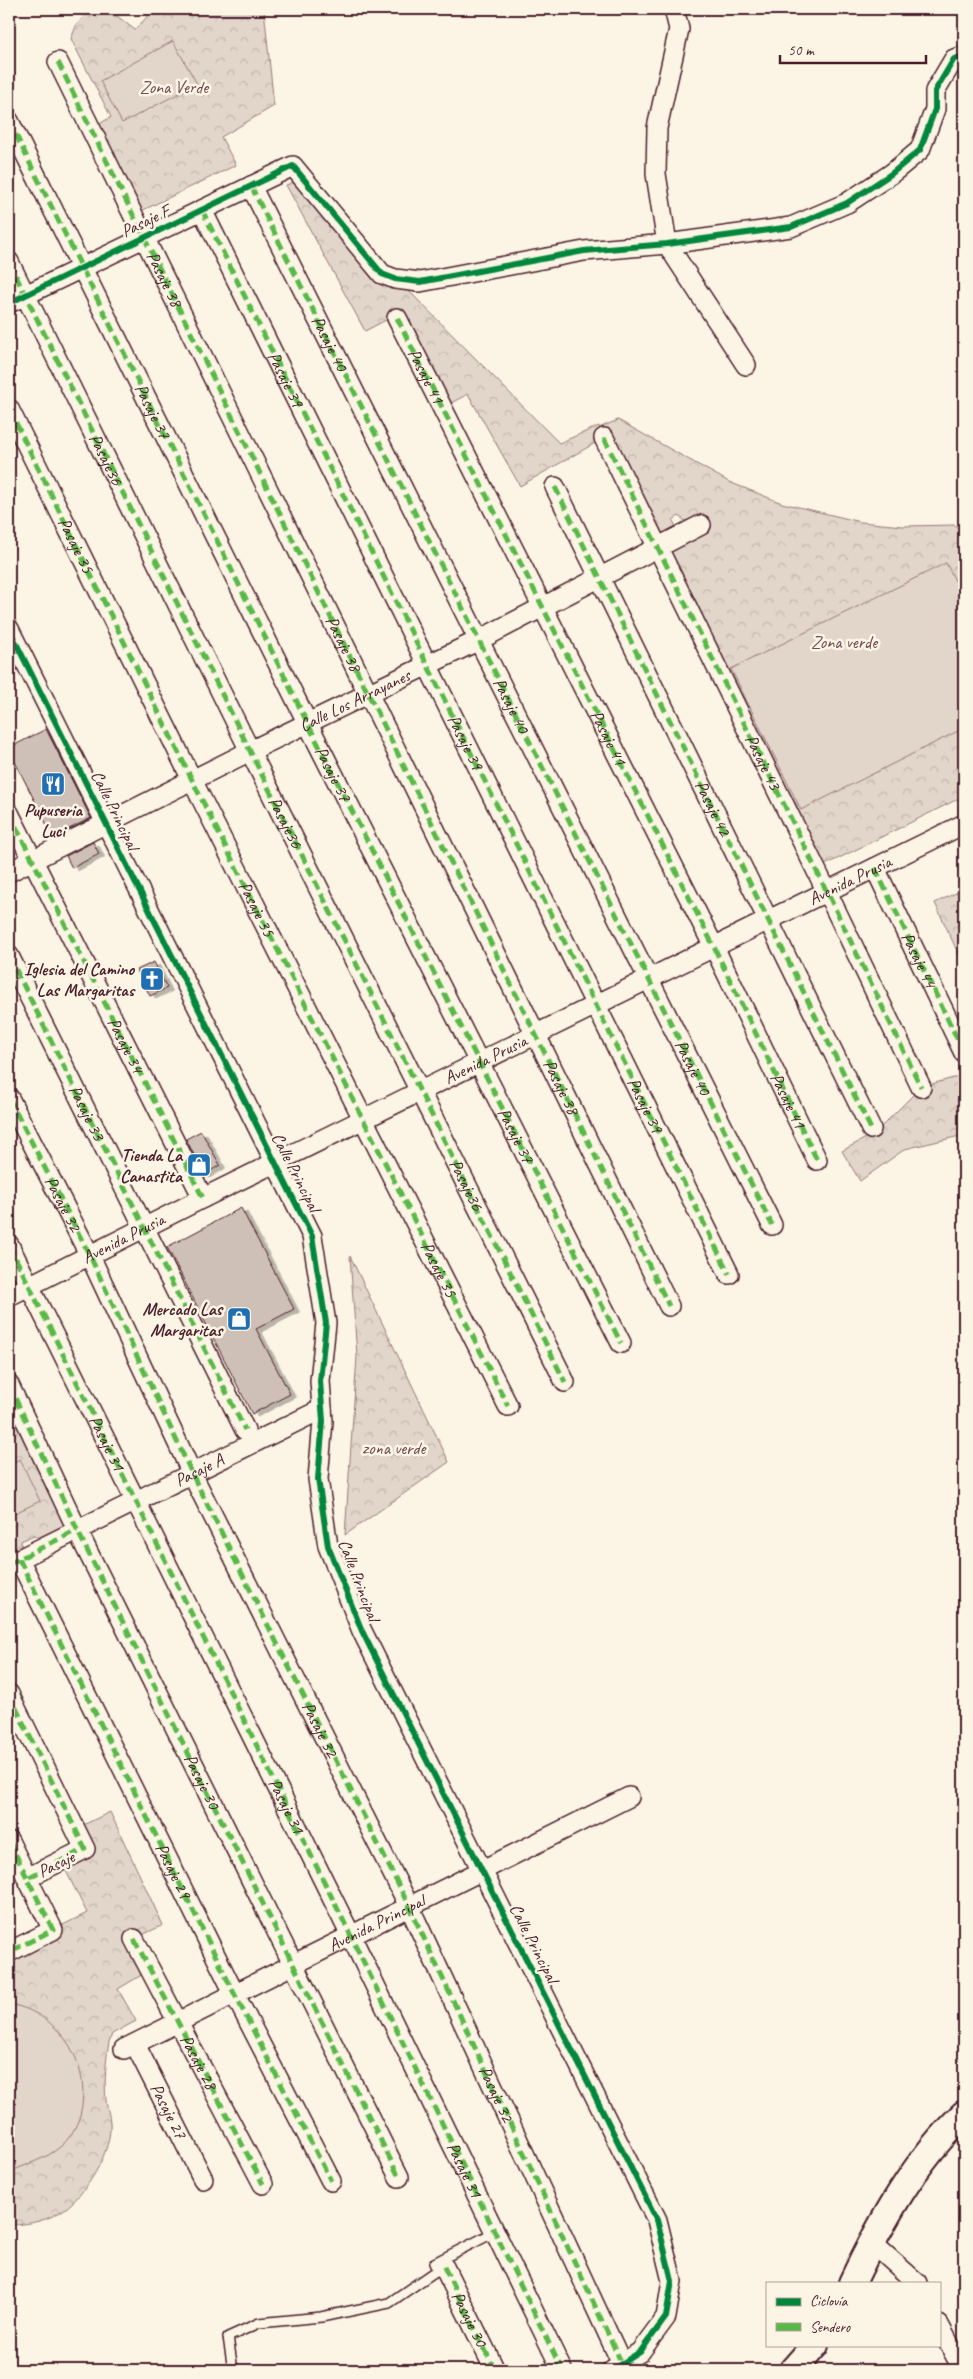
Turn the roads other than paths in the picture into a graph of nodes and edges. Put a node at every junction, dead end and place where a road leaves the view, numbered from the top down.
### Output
1 (674, 9) edge
2 (964, 56) edge
3 (58, 62) dead end
4 (9, 121) edge
5 (251, 186) junction
6 (202, 210) junction
7 (144, 238) junction
8 (668, 244) junction
9 (9, 262) edge
10 (82, 267) junction
11 (17, 299) edge
12 (397, 318) dead end
13 (746, 365) dead end
14 (9, 410) edge
15 (604, 438) dead end
16 (555, 487) dead end
17 (701, 525) dead end
18 (658, 547) junction
19 (599, 578) junction
20 (543, 608) junction
21 (9, 629) edge
22 (479, 640) junction
23 (427, 666) junction
24 (368, 695) junction
25 (308, 724) junction
26 (250, 751) junction
27 (193, 780) junction
28 (9, 813) edge
29 (106, 824) junction
30 (964, 824) edge
31 (33, 861) junction
32 (875, 868) junction
33 (9, 872) edge
34 (827, 892) junction
35 (769, 920) junction
36 (714, 947) junction
37 (9, 956) edge
38 (649, 979) junction
39 (596, 1005) junction
40 (536, 1035) junction
41 (964, 1053) edge
42 (480, 1062) junction
43 (921, 1087) dead end
44 (421, 1091) junction
45 (9, 1098) edge
46 (365, 1119) junction
47 (872, 1129) dead end
48 (817, 1160) dead end
49 (274, 1163) junction
50 (203, 1198) junction
51 (772, 1225) dead end
52 (145, 1227) junction
53 (9, 1245) edge
54 (90, 1256) junction
55 (729, 1274) dead end
56 (29, 1286) junction
57 (9, 1296) edge
58 (669, 1306) dead end
59 (621, 1343) dead end
60 (565, 1382) dead end
61 (9, 1386) edge
62 (508, 1406) dead end
63 (322, 1409) junction
64 (245, 1430) dead end
65 (192, 1473) junction
66 (134, 1502) junction
67 (77, 1530) junction
68 (14, 1561) edge
69 (9, 1694) edge
70 (629, 1797) dead end
71 (9, 1841) edge
72 (481, 1872) junction
73 (27, 1878) junction
74 (410, 1908) junction
75 (351, 1936) junction
76 (134, 1939) dead end
77 (9, 1952) edge
78 (294, 1964) junction
79 (234, 1993) junction
80 (178, 2022) junction
81 (130, 2046) joint
82 (964, 2114) edge
83 (399, 2177) dead end
84 (203, 2179) dead end
85 (331, 2181) dead end
86 (263, 2184) dead end
87 (495, 2232) junction
88 (872, 2242) junction
89 (444, 2266) dead end
90 (852, 2282) edge
91 (916, 2282) edge
92 (940, 2327) edge
93 (814, 2346) edge
94 (617, 2367) edge
95 (234, 2370) edge
96 (495, 2370) edge
97 (562, 2370) edge
98 (793, 2370) edge
99 (962, 2370) edge

1 - 8 street
2 - 8 street
3 - 7 street, Pasaje 38
4 - 10 street, Pasaje 37
5 - 6 street, Pasaje F
5 - 8 street, Pasaje F
5 - 22 street, Pasaje 40
6 - 7 street, Pasaje F
6 - 23 street, Pasaje 39
7 - 10 street, Pasaje F
7 - 24 street, Pasaje 38
8 - 13 street
9 - 11 street, Pasaje36
10 - 11 street, Pasaje F
10 - 25 street, Pasaje 37
11 - 26 street, Pasaje36
12 - 20 street, Pasaje 41
14 - 27 street, Pasaje 35
15 - 18 street, Pasaje 43
16 - 19 street, Pasaje 42
17 - 18 street, Calle Los Arrayanes
18 - 19 street, Calle Los Arrayanes
18 - 34 street, Pasaje 43
19 - 20 street, Calle Los Arrayanes
19 - 35 street, Pasaje 42
20 - 22 street, Calle Los Arrayanes
20 - 36 street, Pasaje 41
21 - 29 street, Calle Principal
22 - 23 street, Calle Los Arrayanes
22 - 38 street, Pasaje 40
23 - 24 street, Calle Los Arrayanes
23 - 39 street, Pasaje 39
24 - 25 street, Calle Los Arrayanes
24 - 40 street, Pasaje 38
25 - 26 street, Calle Los Arrayanes
25 - 42 street, Pasaje 37
26 - 27 street, Calle Los Arrayanes
26 - 44 street, Pasaje36
27 - 29 street, Calle Los Arrayanes
27 - 46 street, Pasaje 35
28 - 31 street, Pasaje 34
29 - 31 street, Calle Los Arrayanes
29 - 49 street, Calle Principal
30 - 32 street, Avenida Prusia
31 - 33 street, Calle Los Arrayanes
31 - 50 street, Pasaje 34
32 - 34 street, Avenida Prusia
32 - 41 street, Pasaje 44
34 - 35 street, Avenida Prusia
34 - 43 street, Pasaje 43
35 - 36 street, Avenida Prusia
35 - 47 street, Pasaje 42
36 - 38 street, Avenida Prusia
36 - 48 street, Pasaje 41
37 - 52 street, Pasaje 33
38 - 39 street, Avenida Prusia
38 - 51 street, Pasaje 40
39 - 40 street, Avenida Prusia
39 - 55 street, Pasaje 39
40 - 42 street, Avenida Prusia
40 - 58 street, Pasaje 38
42 - 44 street, Avenida Prusia
42 - 59 street, Pasaje 37
44 - 46 street, Avenida Prusia
44 - 60 street, Pasaje36
45 - 54 street, Pasaje 32
46 - 49 street, Avenida Prusia
46 - 62 street, Pasaje 35
49 - 50 street, Avenida Prusia
49 - 63 street, Calle Principal
50 - 52 street, Avenida Prusia
52 - 54 street, Avenida Prusia
52 - 64 street, Pasaje 33
53 - 56 street, Pasaje 31
54 - 56 street, Avenida Prusia
54 - 65 street, Pasaje 32
56 - 57 street, Avenida Prusia
56 - 66 street, Pasaje 31
61 - 67 street, Pasaje 30
63 - 65 street, Pasaje A
63 - 72 street, Calle Principal
65 - 66 street, Pasaje A
65 - 74 street, Pasaje 32
66 - 67 street, Pasaje A
66 - 75 street, Pasaje 31
67 - 68 street
67 - 78 street, Pasaje 30
68 - 79 street, Pasaje 29
69 - 73 street, Pasaje
70 - 72 street, Avenida Principal
71 - 73 street
72 - 74 street, Avenida Principal
72 - 94 street, Calle Principal
73 - 77 street
74 - 75 street, Avenida Principal
74 - 94 street, Pasaje 32
75 - 78 street, Avenida Principal
75 - 87 street, Pasaje 31
76 - 80 street, Pasaje 28
78 - 79 street, Avenida Principal
78 - 83 street, Pasaje 30
79 - 80 street, Avenida Principal
79 - 85 street, Pasaje 29
80 - 81 street, Avenida Principal
80 - 86 street, Pasaje 28
81 - 84 street, Pasaje 27
82 - 88 street
87 - 95 lane
87 - 97 street, Pasaje 31
88 - 90 street
88 - 91 street
89 - 96 street, Pasaje 30
92 - 99 street
93 - 98 street

